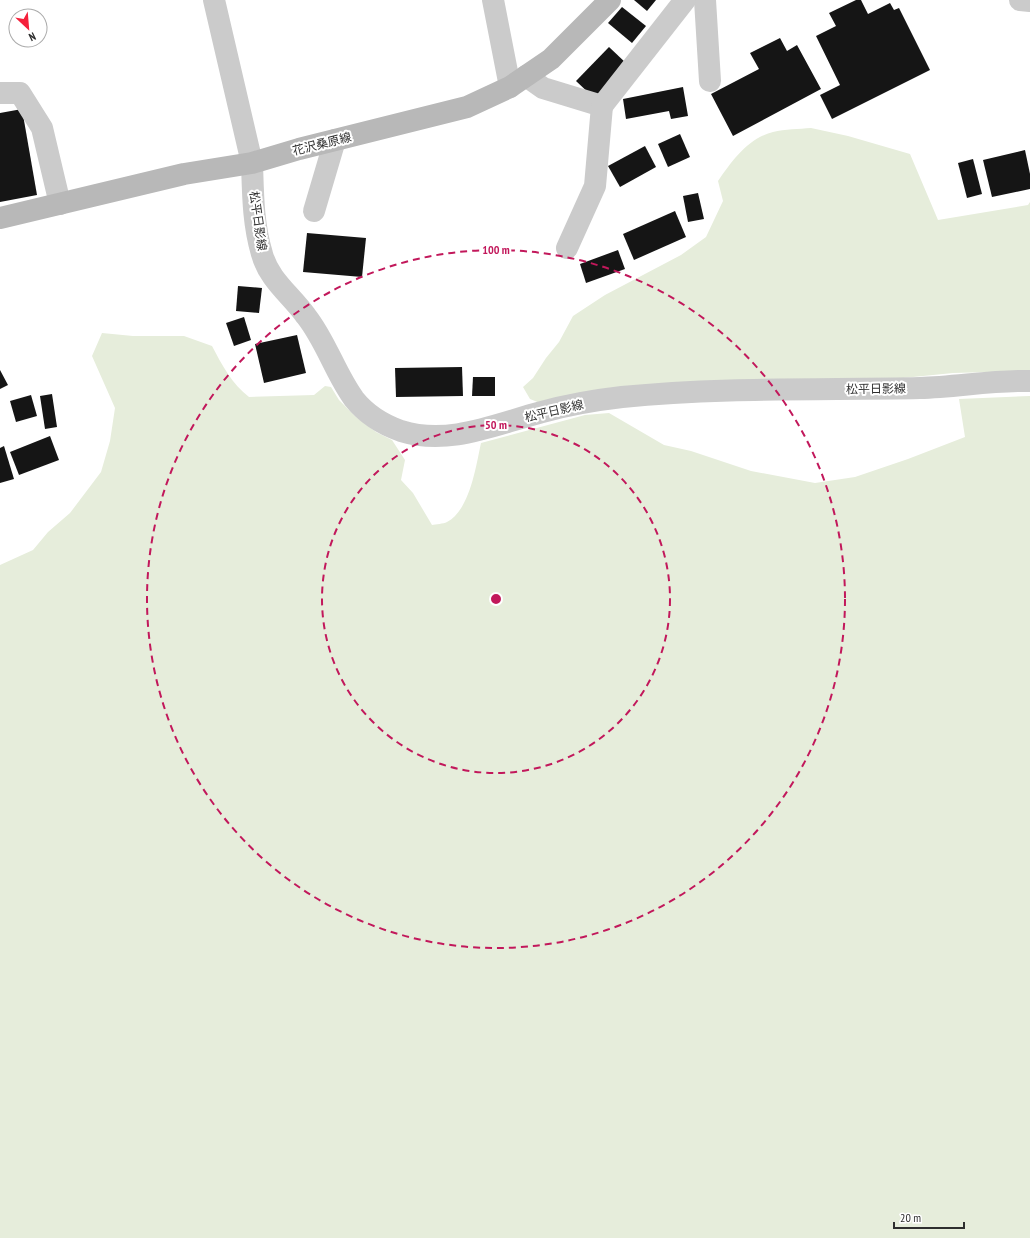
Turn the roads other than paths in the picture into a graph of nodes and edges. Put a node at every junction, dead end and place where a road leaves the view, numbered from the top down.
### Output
1 (214, 0) edge
2 (493, 0) edge
3 (610, 0) edge
4 (685, 0) edge
5 (704, 0) edge
6 (1020, 0) edge
7 (1030, 1) edge
8 (710, 81) dead end
9 (518, 82) junction
10 (0, 93) edge
11 (602, 106) junction
12 (335, 140) junction
13 (252, 163) junction
14 (60, 204) junction
15 (314, 211) dead end
16 (0, 218) edge
17 (567, 248) dead end
18 (1030, 381) edge

1 - 13 street, 松平日影線
2 - 9 street
3 - 9 main road, 花沢桑原線
4 - 11 street
5 - 8 street
6 - 7 street
9 - 11 street
9 - 12 main road, 花沢桑原線
10 - 14 street
11 - 17 street
12 - 13 main road, 花沢桑原線
12 - 15 street
13 - 14 main road, 花沢桑原線
13 - 18 street, 松平日影線
14 - 16 main road, 花沢桑原線

